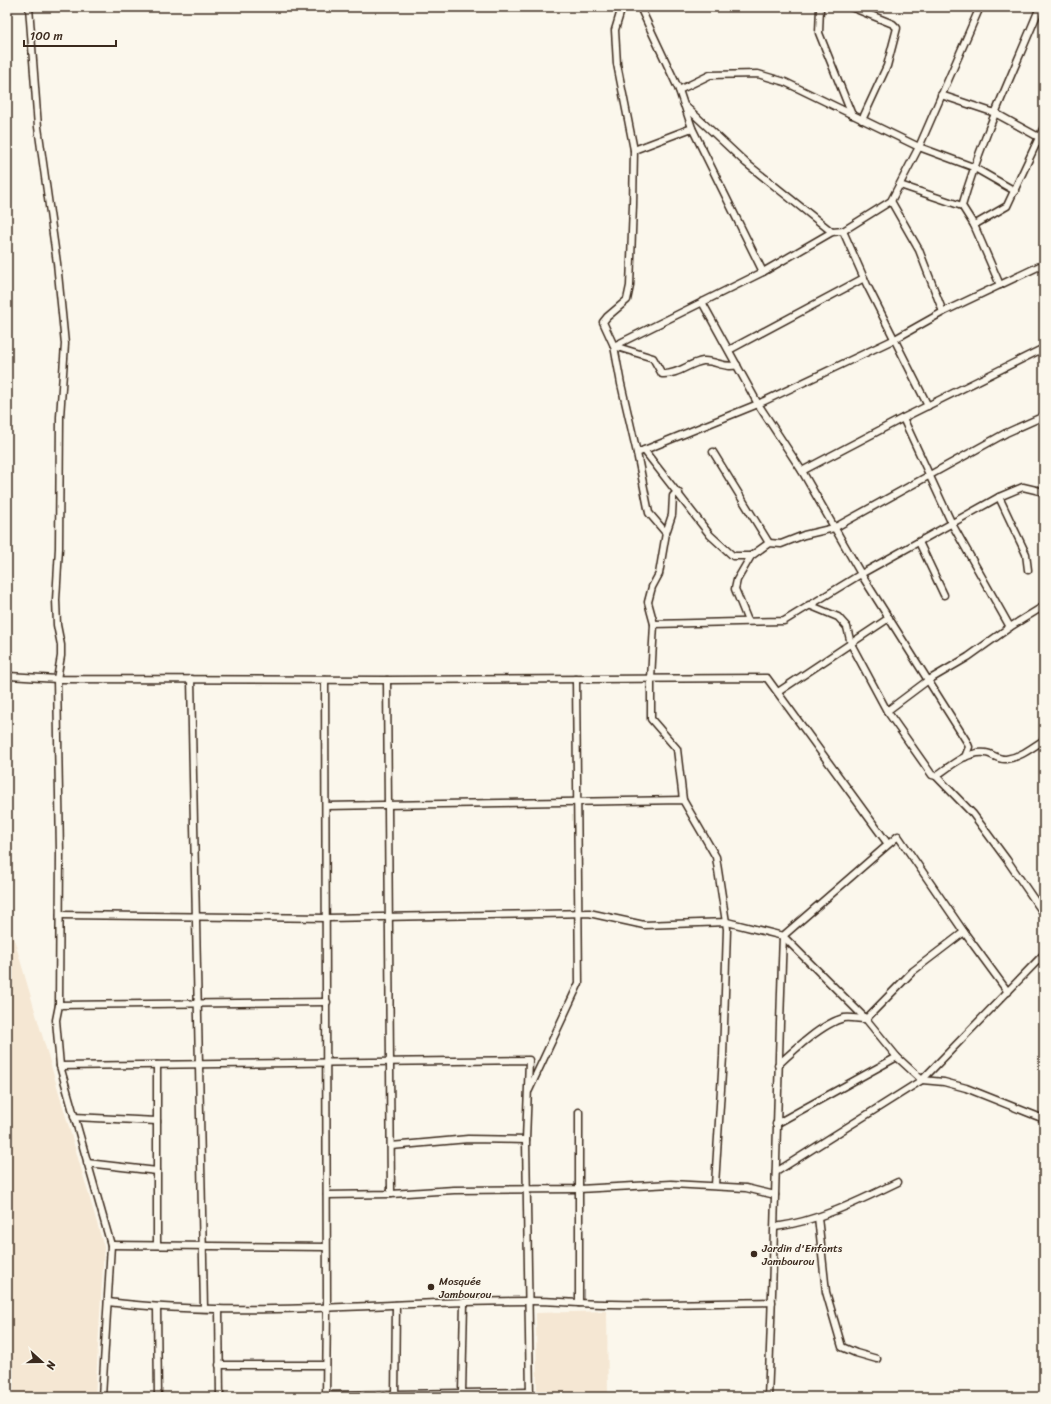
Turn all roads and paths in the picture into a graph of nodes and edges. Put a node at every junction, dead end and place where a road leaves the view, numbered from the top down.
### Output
1 (29, 7) edge
2 (622, 7) edge
3 (640, 7) edge
4 (820, 7) edge
5 (851, 7) edge
6 (980, 7) edge
7 (1040, 7) edge
8 (679, 90) junction
9 (941, 95) junction
10 (684, 105) junction
11 (995, 113) junction
12 (852, 115) junction
13 (862, 120) junction
14 (1044, 126) edge
15 (692, 128) junction
16 (1042, 139) edge
17 (919, 147) junction
18 (634, 150) junction
19 (973, 167) junction
20 (900, 185) junction
21 (1015, 191) junction
22 (891, 201) junction
23 (962, 206) junction
24 (974, 225) junction
25 (843, 231) junction
26 (832, 232) junction
27 (1044, 264) edge
28 (763, 272) junction
29 (864, 278) junction
30 (1000, 285) junction
31 (702, 302) junction
32 (943, 312) junction
33 (895, 339) junction
34 (614, 346) junction
35 (1044, 348) edge
36 (729, 350) junction
37 (737, 365) junction
38 (758, 404) junction
39 (928, 406) junction
40 (1044, 416) edge
41 (903, 418) junction
42 (644, 450) junction
43 (713, 452) dead end
44 (638, 453) junction
45 (802, 471) junction
46 (931, 476) junction
47 (1044, 492) edge
48 (679, 493) junction
49 (999, 497) junction
50 (952, 524) junction
51 (834, 528) junction
52 (666, 533) junction
53 (919, 542) junction
54 (769, 543) junction
55 (751, 556) junction
56 (1028, 570) dead end
57 (861, 574) junction
58 (944, 595) dead end
59 (809, 606) junction
60 (1044, 606) edge
61 (889, 618) junction
62 (748, 621) junction
63 (654, 624) junction
64 (1010, 627) junction
65 (851, 644) junction
66 (9, 676) dead end
67 (57, 679) junction
68 (191, 679) junction
69 (576, 679) junction
70 (651, 679) junction
71 (325, 680) junction
72 (387, 680) junction
73 (927, 681) junction
74 (778, 692) junction
75 (887, 711) junction
76 (1044, 740) edge
77 (965, 757) junction
78 (936, 776) junction
79 (683, 800) junction
80 (577, 802) junction
81 (388, 805) junction
82 (326, 806) junction
83 (888, 844) junction
84 (578, 913) junction
85 (1044, 914) edge
86 (60, 915) junction
87 (196, 916) junction
88 (389, 916) junction
89 (327, 918) junction
90 (727, 922) junction
91 (964, 932) junction
92 (783, 936) junction
93 (1044, 954) edge
94 (1008, 992) junction
95 (327, 1002) junction
96 (198, 1003) junction
97 (59, 1005) junction
98 (866, 1019) junction
99 (897, 1057) junction
100 (390, 1062) junction
101 (327, 1063) junction
102 (157, 1065) junction
103 (199, 1065) junction
104 (778, 1065) junction
105 (60, 1066) junction
106 (922, 1080) junction
107 (529, 1091) junction
108 (579, 1112) dead end
109 (74, 1117) junction
110 (1044, 1119) edge
111 (157, 1121) junction
112 (776, 1124) junction
113 (526, 1140) junction
114 (391, 1146) junction
115 (87, 1163) junction
116 (157, 1171) junction
117 (776, 1172) junction
118 (898, 1182) dead end
119 (715, 1185) junction
120 (579, 1189) junction
121 (527, 1190) junction
122 (392, 1194) junction
123 (327, 1195) junction
124 (776, 1195) junction
125 (818, 1217) junction
126 (775, 1227) junction
127 (110, 1245) junction
128 (157, 1246) junction
129 (203, 1246) junction
130 (326, 1247) junction
131 (529, 1301) junction
132 (108, 1302) junction
133 (772, 1302) junction
134 (580, 1303) junction
135 (464, 1304) junction
136 (396, 1305) junction
137 (157, 1308) junction
138 (204, 1308) junction
139 (327, 1308) junction
140 (219, 1309) junction
141 (877, 1359) dead end
142 (220, 1365) junction
143 (326, 1365) junction
144 (462, 1393) junction
145 (444, 1395) edge
146 (497, 1395) edge
147 (530, 1395) edge
148 (326, 1396) edge
149 (395, 1396) edge
150 (102, 1397) edge
151 (158, 1397) edge
152 (220, 1397) edge
153 (768, 1397) edge

1 - 67 street
2 - 18 street
3 - 8 street
4 - 12 street
5 - 13 street
6 - 9 street
7 - 11 street
8 - 10 street
8 - 12 street
9 - 11 street
9 - 17 street
10 - 15 street
10 - 26 street
11 - 16 street
11 - 19 street
12 - 13 street
13 - 17 street
14 - 16 street
15 - 18 street
15 - 28 street
16 - 21 street
17 - 19 street
17 - 20 street
18 - 34 street
19 - 21 street
19 - 23 street
20 - 22 street
20 - 23 street
21 - 24 street
22 - 25 street
22 - 32 street
23 - 24 street
24 - 30 street
25 - 26 street
25 - 29 street
26 - 28 street
27 - 30 street
28 - 31 street
29 - 33 street
29 - 36 street
30 - 32 street
31 - 34 street
31 - 36 street
32 - 33 street
33 - 38 street
33 - 39 street
34 - 37 street
34 - 44 street
35 - 39 street
36 - 37 street
37 - 38 street
38 - 42 street
38 - 45 street
39 - 41 street
40 - 46 street
41 - 45 street
41 - 46 street
42 - 44 street
42 - 48 street
43 - 54 street
44 - 52 street
45 - 51 street
46 - 50 street
46 - 51 street
47 - 49 street
48 - 52 street
48 - 55 street
49 - 50 street
49 - 56 street
50 - 53 street
50 - 64 street
51 - 54 street
51 - 57 street
52 - 63 street
53 - 57 street
53 - 58 street
54 - 55 street
55 - 62 street
57 - 59 street
57 - 61 street
59 - 62 street
59 - 65 street
60 - 64 street
61 - 65 street
61 - 73 street
62 - 63 street
63 - 70 street
64 - 73 street
65 - 74 street
65 - 75 street
66 - 67 street
67 - 68 street
67 - 86 street
68 - 71 street
68 - 87 street
69 - 70 street
69 - 72 street
69 - 80 street
70 - 74 street
70 - 79 street
71 - 72 street
71 - 82 street
72 - 81 street
73 - 75 street
73 - 77 street
74 - 83 street
75 - 78 street
76 - 77 street
77 - 78 street
78 - 85 street
79 - 80 street
79 - 90 street
80 - 81 street
80 - 84 street
81 - 82 street
81 - 88 street
82 - 89 street
83 - 91 street
83 - 92 street
84 - 88 street
84 - 90 street
84 - 107 street
86 - 87 street
86 - 97 street
87 - 89 street
87 - 96 street
88 - 89 street
88 - 100 street
89 - 95 street
90 - 92 street
90 - 119 street
91 - 94 street
91 - 98 street
92 - 98 street
92 - 104 street
93 - 94 street
94 - 106 street
95 - 96 street
95 - 101 street
96 - 97 street
96 - 103 street
97 - 105 street
98 - 99 street
98 - 104 street
99 - 106 street
99 - 112 street
100 - 101 street
100 - 107 street
100 - 114 street
101 - 103 street
101 - 123 street
102 - 103 street
102 - 105 street
102 - 111 street
103 - 129 street
104 - 112 street
105 - 109 street
106 - 110 street
106 - 117 street
107 - 113 street
108 - 120 street
109 - 111 street
109 - 115 street
111 - 116 street
112 - 117 street
113 - 114 street
113 - 121 street
114 - 122 street
115 - 116 street
115 - 127 street
116 - 128 street
117 - 124 street
118 - 125 street
119 - 120 street
119 - 124 street
120 - 121 street
120 - 134 street
121 - 122 street
121 - 131 street
122 - 123 street
123 - 130 street
124 - 126 street
125 - 126 street
125 - 141 street
126 - 133 street
127 - 128 street
127 - 132 street
128 - 129 street
129 - 130 street
129 - 138 street
130 - 139 street
131 - 134 street
131 - 135 street
131 - 147 street
132 - 137 street
132 - 150 street
133 - 134 street
133 - 153 street
135 - 136 street
135 - 144 street
136 - 139 street
136 - 149 street
137 - 138 street
137 - 151 street
138 - 140 street
139 - 140 street
139 - 143 street
140 - 142 street
142 - 143 street
142 - 152 street
143 - 148 street
144 - 145 street
144 - 146 street
145 - 149 street
146 - 147 street
148 - 149 street

